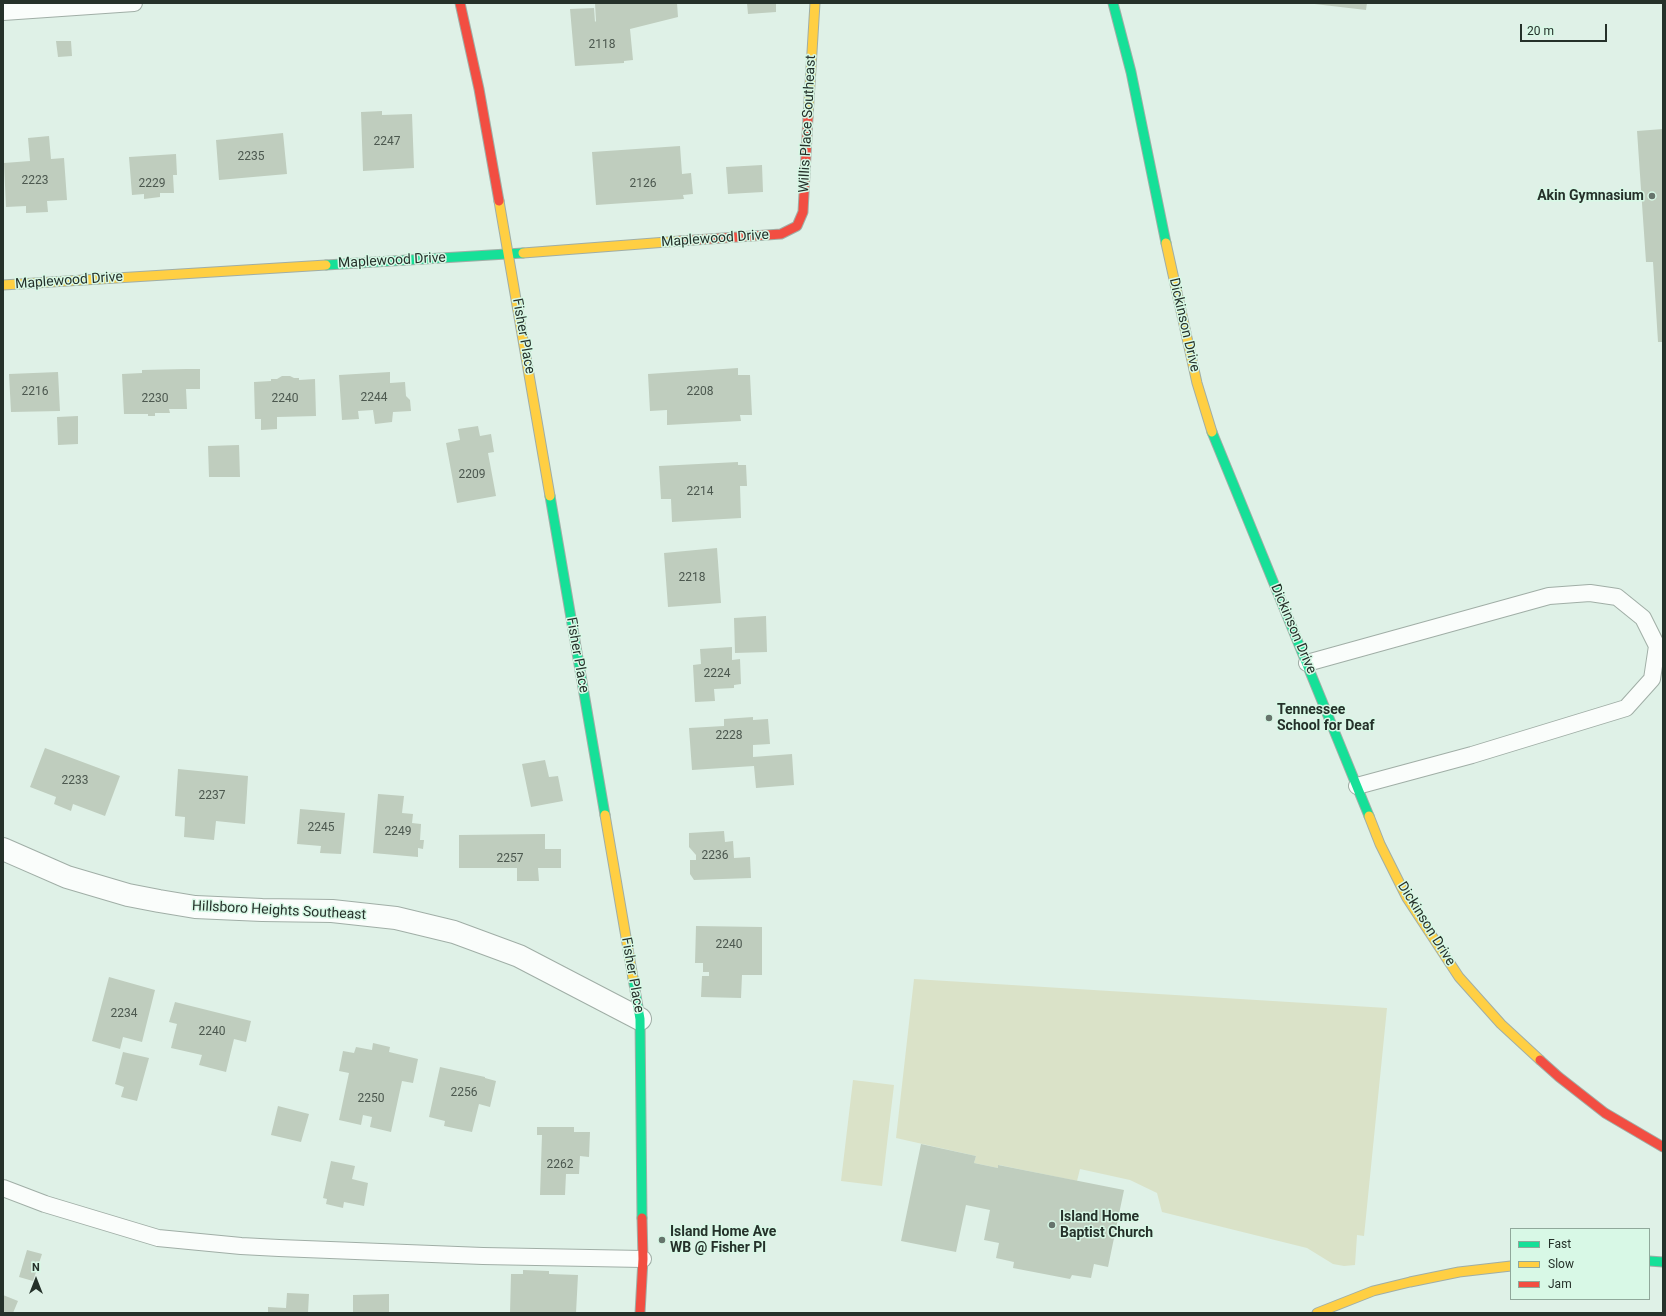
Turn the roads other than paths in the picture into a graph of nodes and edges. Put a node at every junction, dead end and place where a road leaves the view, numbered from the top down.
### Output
1 (134, 3) edge
2 (460, 3) edge
3 (815, 3) edge
4 (1113, 3) edge
5 (3, 12) edge
6 (781, 234) joint
7 (509, 254) junction
8 (3, 285) edge
9 (1307, 663) junction
10 (1357, 786) junction
11 (3, 849) edge
12 (640, 1019) junction
13 (1663, 1146) edge
14 (3, 1188) edge
15 (643, 1259) junction
16 (1650, 1261) edge
17 (1663, 1262) edge
18 (1510, 1266) edge
19 (640, 1313) edge
20 (1318, 1313) edge

1 - 5 lane
2 - 7 street, Fisher Place
3 - 6 street, Willis Place Southeast
4 - 9 street, Dickinson Drive
6 - 7 street, Maplewood Drive
7 - 8 street, Maplewood Drive
7 - 12 street, Fisher Place
9 - 10 street, Dickinson Drive
9 - 10 lane
10 - 13 street, Dickinson Drive
11 - 12 street, Hillsboro Heights Southeast
12 - 15 street, Fisher Place
14 - 15 lane
15 - 19 street, Fisher Place
16 - 17 street
18 - 20 street

